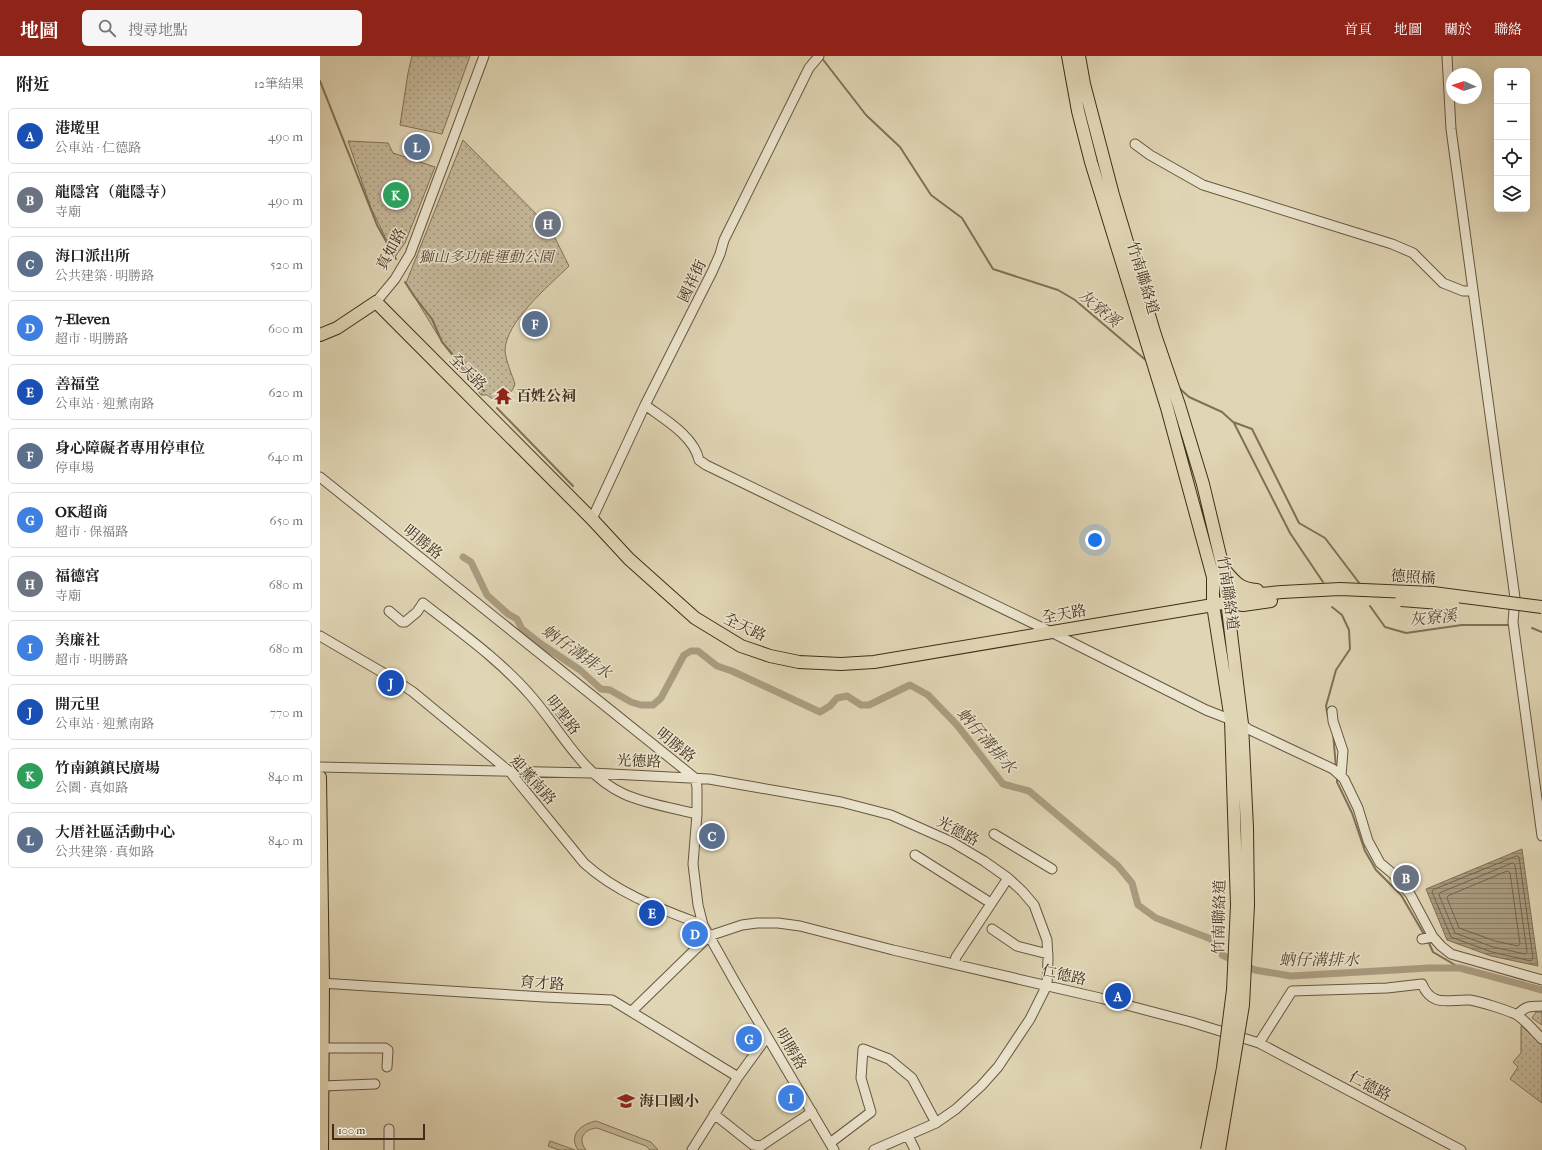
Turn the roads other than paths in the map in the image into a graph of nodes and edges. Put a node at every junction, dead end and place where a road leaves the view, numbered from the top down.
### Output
1 (484, 56) edge
2 (818, 56) edge
3 (1068, 56) edge
4 (1079, 56) edge
5 (1447, 56) edge
6 (1135, 144) dead end
7 (1473, 291) junction
8 (376, 302) junction
9 (320, 335) edge
10 (1150, 336) junction
11 (646, 405) junction
12 (320, 477) edge
13 (592, 519) junction
14 (1223, 568) junction
15 (1283, 595) junction
16 (1227, 602) junction
17 (1213, 605) junction
18 (1542, 607) edge
19 (389, 611) dead end
20 (1542, 615) edge
21 (1053, 632) junction
22 (320, 636) edge
23 (1332, 711) dead end
24 (1237, 722) junction
25 (320, 767) edge
26 (510, 772) junction
27 (592, 773) junction
28 (1338, 773) junction
29 (320, 777) edge
30 (694, 778) junction
31 (697, 814) junction
32 (994, 834) dead end
33 (1542, 836) edge
34 (915, 855) dead end
35 (1052, 869) dead end
36 (1008, 878) junction
37 (986, 900) dead end
38 (1242, 905) junction
39 (703, 925) junction
40 (992, 929) dead end
41 (709, 936) junction
42 (1433, 937) junction
43 (1422, 939) dead end
44 (1048, 954) junction
45 (954, 964) junction
46 (1542, 980) edge
47 (322, 983) edge
48 (1047, 985) junction
49 (1542, 1006) edge
50 (632, 1011) junction
51 (1517, 1015) junction
52 (767, 1037) junction
53 (1542, 1039) edge
54 (1259, 1043) junction
55 (322, 1048) junction
56 (387, 1067) dead end
57 (738, 1077) junction
58 (375, 1084) dead end
59 (322, 1086) junction
60 (812, 1112) junction
61 (714, 1114) junction
62 (936, 1123) junction
63 (389, 1129) dead end
64 (908, 1136) junction
65 (832, 1146) edge
66 (322, 1150) edge
67 (389, 1150) edge
68 (692, 1150) edge
69 (874, 1150) edge
70 (915, 1150) edge
71 (1207, 1150) edge
72 (1219, 1150) edge
73 (1461, 1150) edge

1 - 8 street, 真如路
2 - 11 street, 國祥街
3 - 10 main road, 竹南聯絡道
4 - 10 main road, 竹南聯絡道
5 - 7 street
6 - 7 street
7 - 33 street
8 - 9 main road, 真如路
8 - 13 main road, 全天路
10 - 14 main road, 竹南聯絡道
10 - 17 main road, 竹南聯絡道
11 - 13 street, 國祥街
11 - 21 street
12 - 30 street, 明勝路
13 - 21 main road, 全天路
14 - 15 main road
14 - 16 main road, 竹南聯絡道
15 - 16 main road, 全天路
15 - 18 main road, 德照橋, bridge
15 - 20 main road, 德照橋, bridge
16 - 17 main road, 全天路
16 - 24 main road, 竹南聯絡道
17 - 21 main road, 全天路
17 - 24 main road, 竹南聯絡道
19 - 27 street, 明聖路
21 - 24 street
22 - 26 street, 迎薰南路
23 - 28 street
24 - 28 street
24 - 38 main road, 竹南聯絡道
25 - 26 street, 光德路
26 - 27 street, 光德路
26 - 39 street, 迎薰南路
27 - 30 street, 光德路
27 - 31 street, 明聖路
28 - 42 street
29 - 47 main road
30 - 31 street, 明勝路
30 - 36 street, 光德路
31 - 39 street, 明勝路
32 - 35 street
34 - 37 street
36 - 44 street, 光德路
36 - 45 street
38 - 71 main road, 竹南聯絡道, bridge
38 - 72 main road, 竹南聯絡道, bridge
39 - 41 street, 明勝路
40 - 44 street
41 - 45 street, 仁德路
41 - 50 street
41 - 52 street, 明勝路
42 - 43 street
42 - 46 street
44 - 48 street, 光德路
45 - 48 street, 仁德路
47 - 50 street, 育才路
47 - 55 main road
48 - 54 street, 仁德路
48 - 62 street
49 - 51 street
50 - 57 street, 育才路
51 - 53 street
51 - 54 street
52 - 57 street
52 - 60 street, 明勝路
54 - 73 street, 仁德路
55 - 56 street
55 - 59 main road
57 - 61 street
58 - 59 street
59 - 66 main road
60 - 61 street
60 - 65 street, 明勝路
61 - 68 street
62 - 64 street
62 - 65 street
63 - 67 street
64 - 69 street
64 - 70 street

